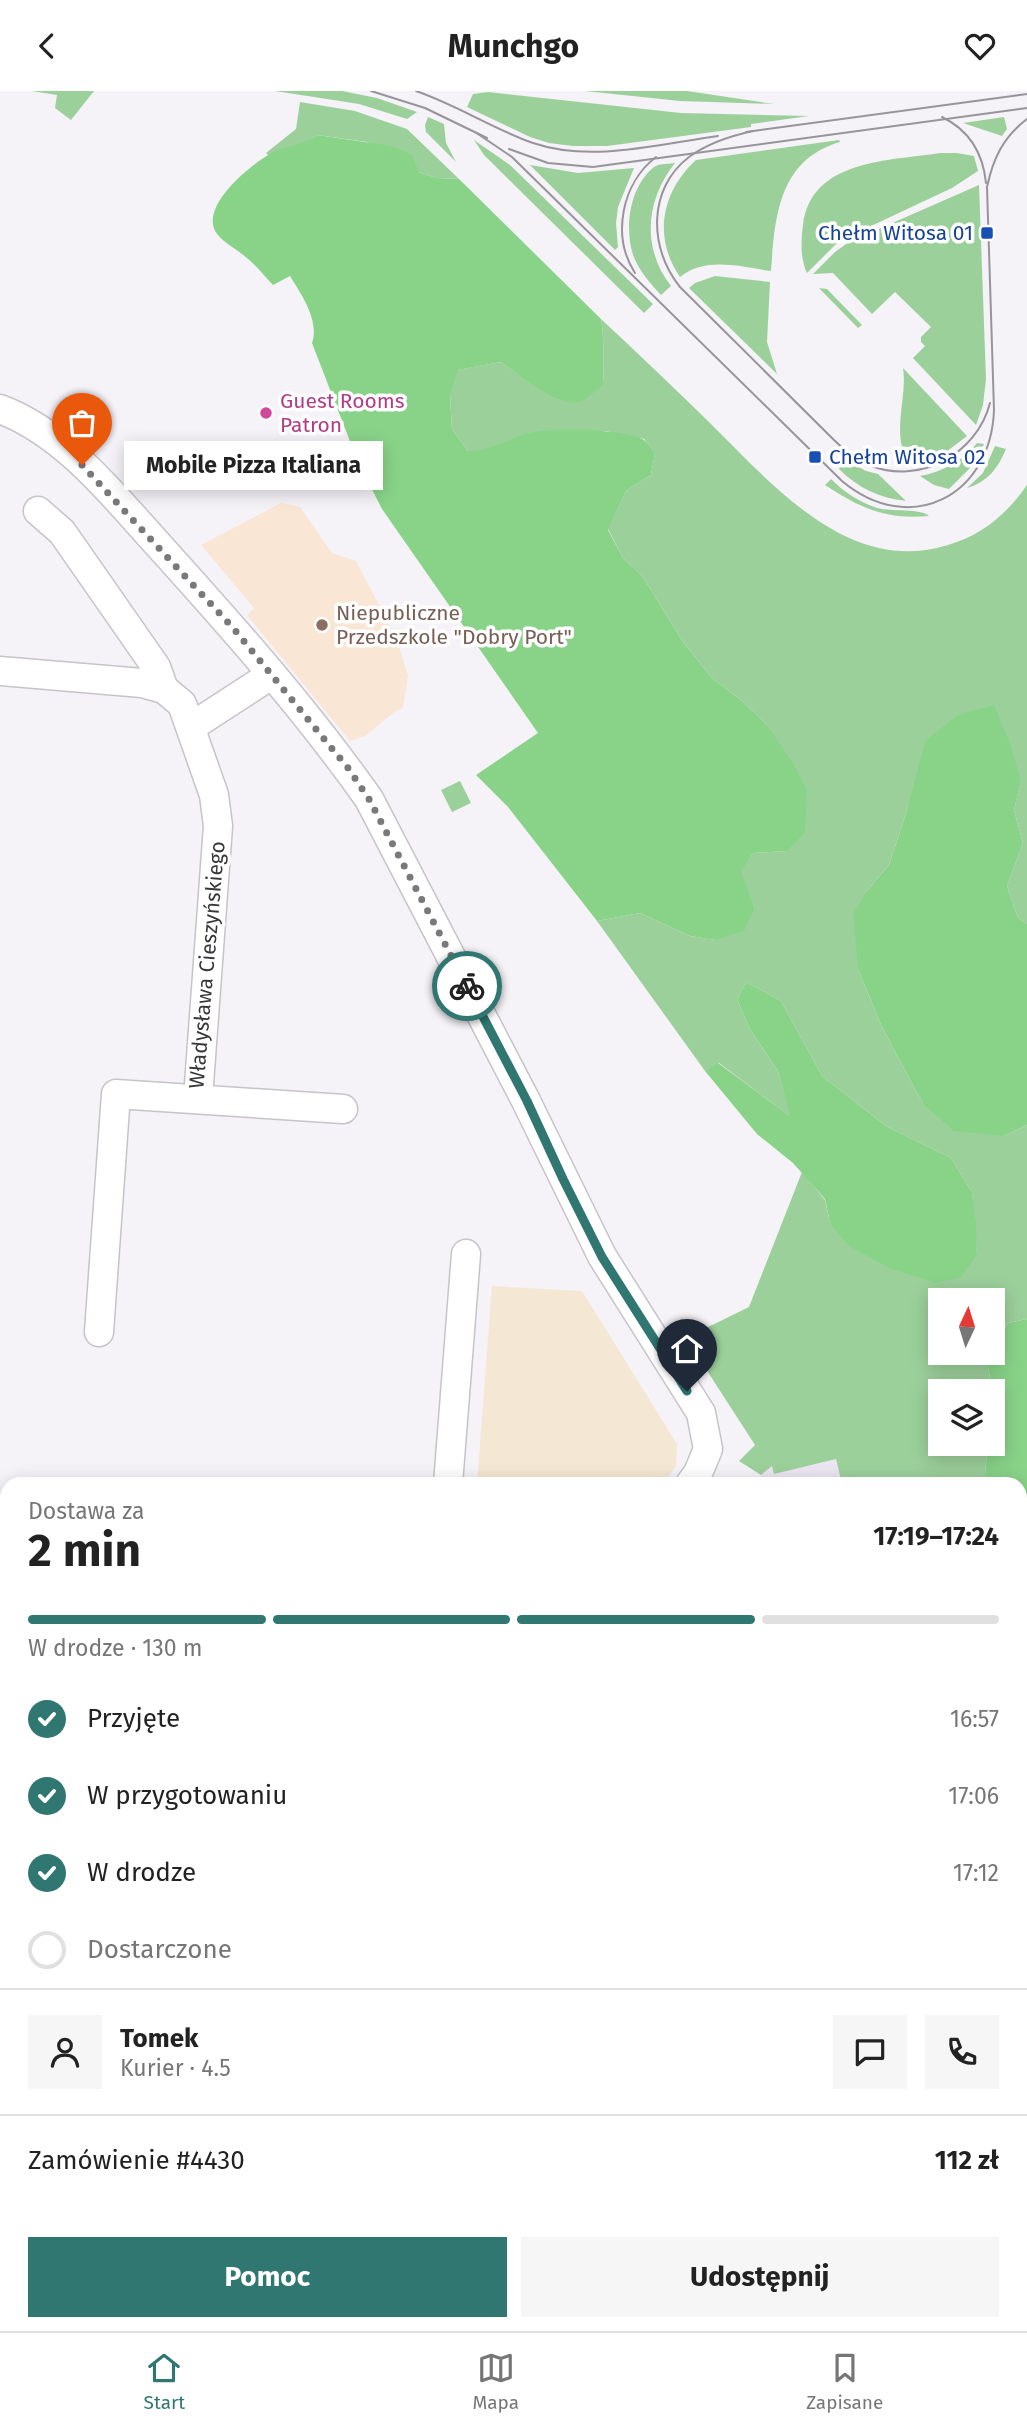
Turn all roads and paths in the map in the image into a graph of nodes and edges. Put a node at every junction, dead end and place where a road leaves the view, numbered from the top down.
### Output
1 (0, 409) edge
2 (38, 511) dead end
3 (0, 671) edge
4 (271, 675) junction
5 (164, 689) junction
6 (191, 727) junction
7 (198, 1098) junction
8 (343, 1109) dead end
9 (466, 1254) dead end
10 (99, 1332) dead end
11 (449, 1477) edge
12 (695, 1477) edge

1 - 4 street
2 - 5 street, Władysława Cieszyńskiego
3 - 5 street
4 - 6 street
4 - 12 street
5 - 6 street, Władysława Cieszyńskiego
6 - 7 street, Władysława Cieszyńskiego
7 - 8 street
7 - 10 street, Władysława Cieszyńskiego
9 - 11 street

